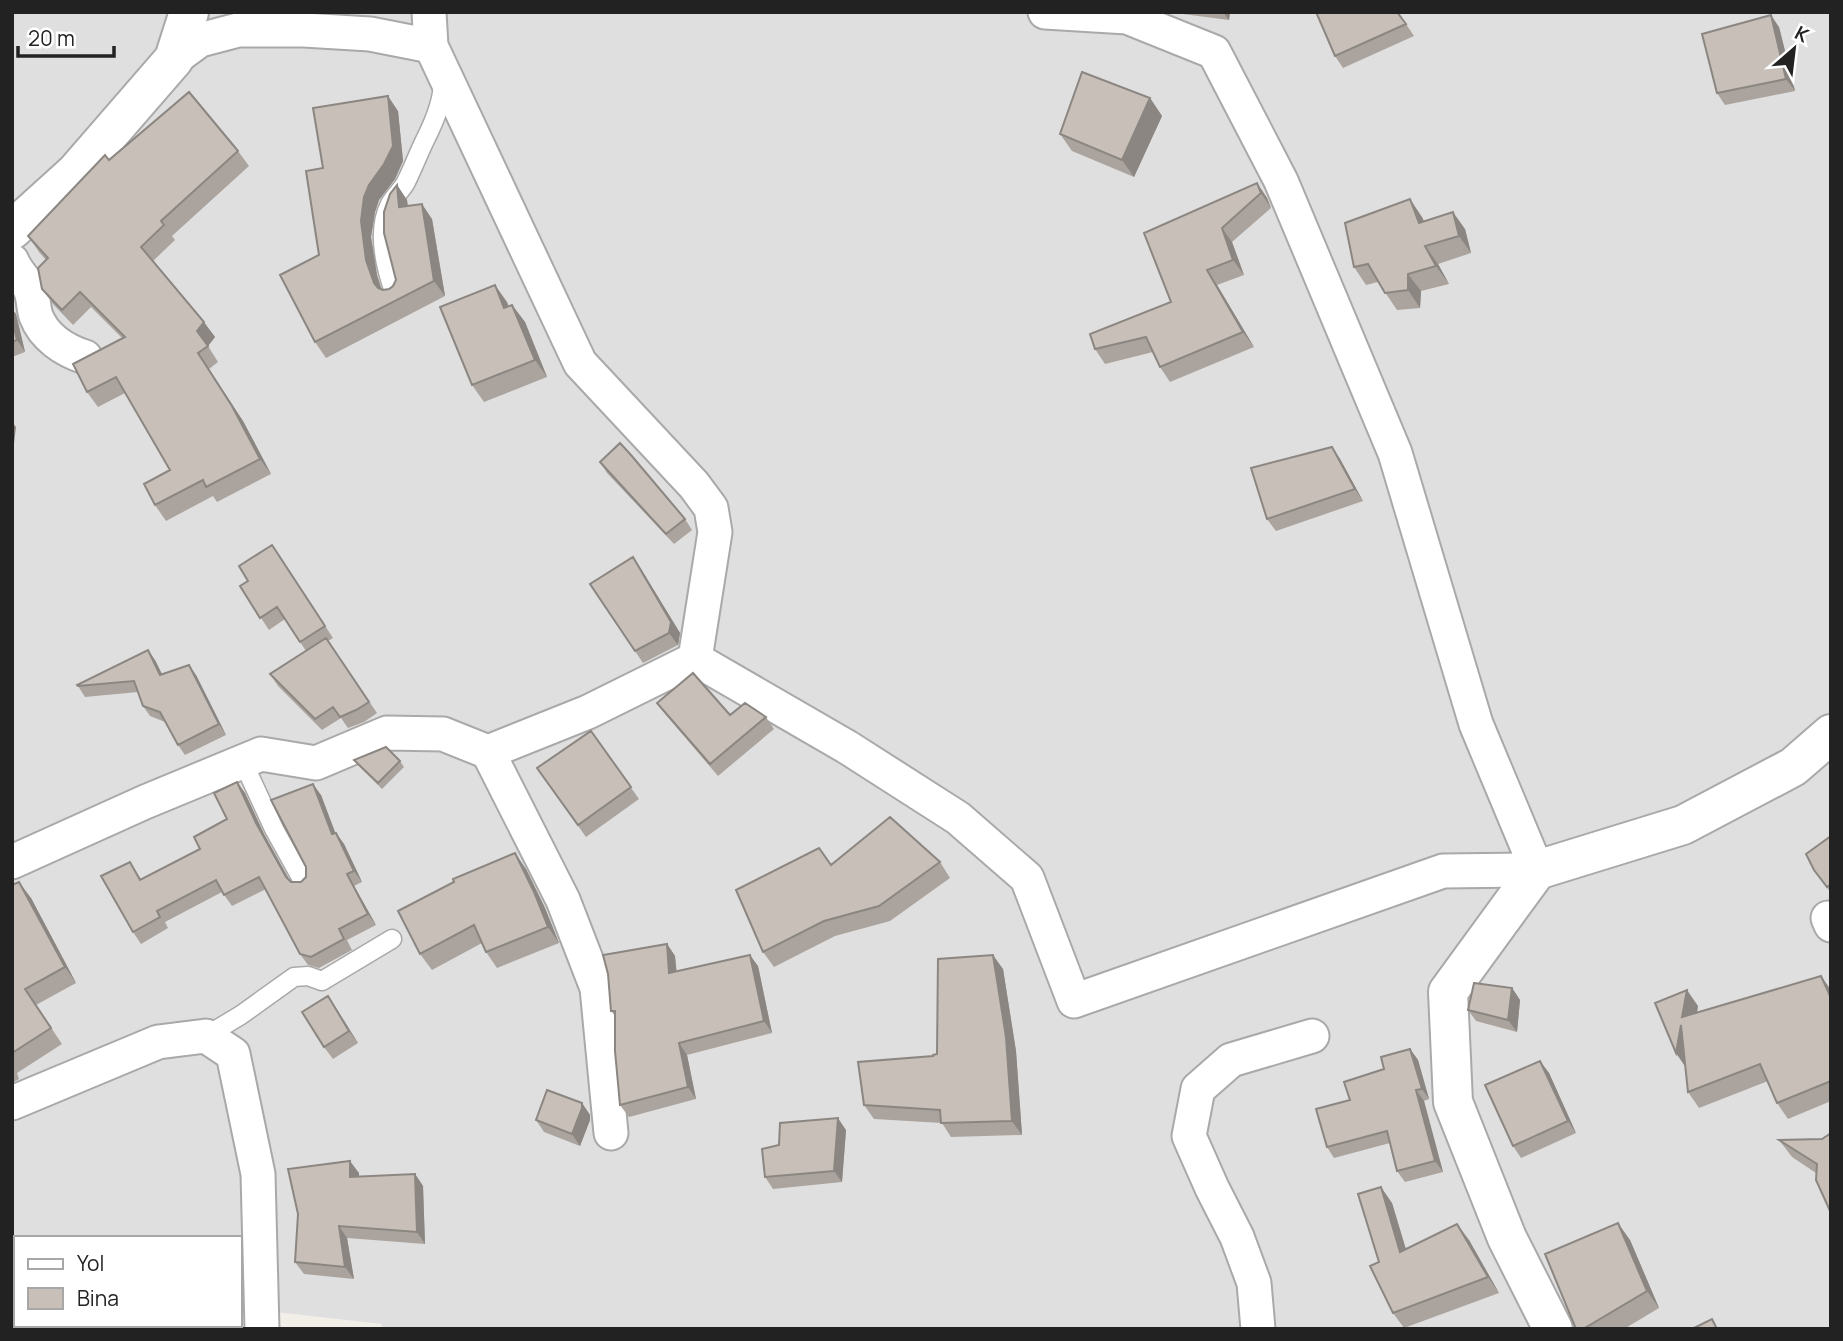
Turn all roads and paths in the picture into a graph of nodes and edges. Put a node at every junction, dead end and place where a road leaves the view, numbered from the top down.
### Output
1 (189, 12) edge
2 (429, 12) edge
3 (1045, 12) edge
4 (437, 58) junction
5 (174, 60) junction
6 (12, 230) edge
7 (12, 261) edge
8 (396, 294) edge
9 (85, 357) edge
10 (695, 659) junction
11 (1831, 734) edge
12 (488, 752) junction
13 (243, 762) junction
14 (12, 862) edge
15 (1536, 870) junction
16 (304, 883) edge
17 (392, 939) dead end
18 (206, 1036) junction
19 (1312, 1037) dead end
20 (12, 1102) edge
21 (611, 1133) dead end
22 (262, 1329) edge
23 (1258, 1329) edge
24 (1553, 1329) edge

1 - 5 street
2 - 4 street
3 - 15 street
4 - 5 street
4 - 8 lane
4 - 10 street
5 - 6 street
7 - 9 street
10 - 12 street
10 - 15 street
11 - 15 street
12 - 13 street
12 - 21 street
13 - 14 street
13 - 16 lane
15 - 24 street
17 - 18 lane
18 - 20 street
18 - 22 street
19 - 23 street

